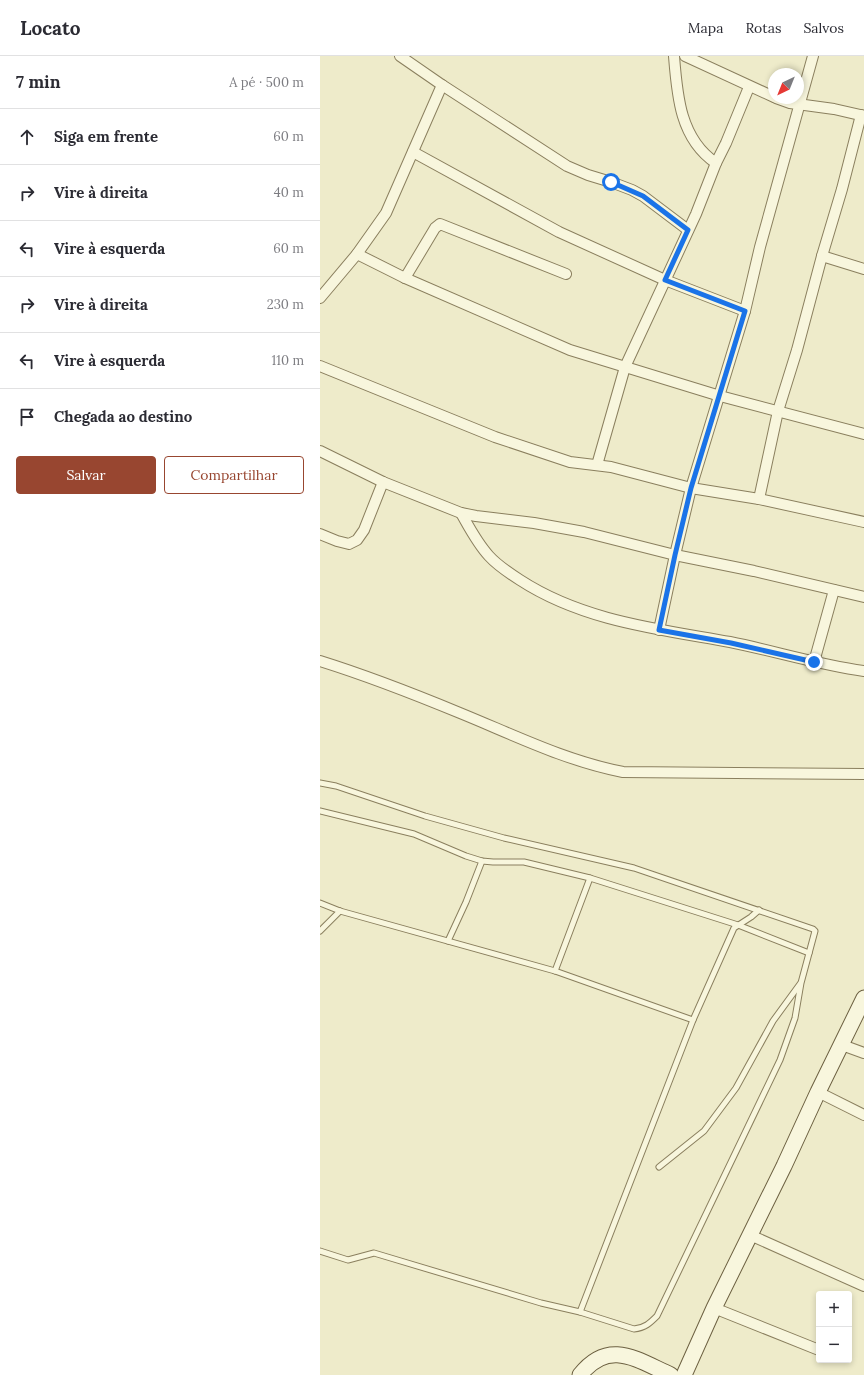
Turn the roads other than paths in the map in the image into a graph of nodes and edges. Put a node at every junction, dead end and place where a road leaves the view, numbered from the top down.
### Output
1 (400, 56) edge
2 (674, 56) edge
3 (685, 56) edge
4 (813, 56) edge
5 (442, 85) junction
6 (749, 87) junction
7 (804, 92) edge
8 (768, 95) edge
9 (801, 104) joint
10 (863, 116) edge
11 (413, 152) junction
12 (716, 163) junction
13 (688, 230) junction
14 (357, 254) junction
15 (822, 256) junction
16 (864, 269) edge
17 (566, 274) dead end
18 (405, 278) junction
19 (665, 280) junction
20 (320, 298) edge
21 (745, 311) junction
22 (320, 366) edge
23 (625, 367) junction
24 (720, 396) junction
25 (778, 411) junction
26 (864, 434) edge
27 (320, 451) edge
28 (597, 465) junction
29 (383, 482) junction
30 (691, 488) junction
31 (759, 499) junction
32 (461, 513) junction
33 (864, 522) edge
34 (320, 534) edge
35 (675, 555) junction
36 (834, 590) junction
37 (864, 597) edge
38 (659, 630) junction
39 (320, 661) edge
40 (814, 662) junction
41 (864, 671) edge
42 (864, 774) edge
43 (320, 783) edge
44 (320, 811) edge
45 (482, 861) junction
46 (590, 878) junction
47 (320, 903) edge
48 (759, 910) junction
49 (340, 911) junction
50 (738, 925) junction
51 (320, 931) edge
52 (448, 941) junction
53 (810, 953) junction
54 (555, 971) junction
55 (801, 983) junction
56 (864, 998) edge
57 (693, 1020) junction
58 (842, 1045) junction
59 (864, 1053) edge
60 (818, 1092) junction
61 (864, 1115) edge
62 (659, 1167) dead end
63 (750, 1235) junction
64 (320, 1251) edge
65 (864, 1286) edge
66 (714, 1308) junction
67 (580, 1312) junction
68 (816, 1349) edge
69 (580, 1375) edge
70 (671, 1375) edge
71 (684, 1375) edge

1 - 5 street
2 - 12 street
3 - 6 street
4 - 7 street
5 - 11 street
5 - 13 street
6 - 8 street
6 - 12 street
9 - 10 street
9 - 21 street
10 - 15 street
11 - 14 street
11 - 19 street
12 - 13 street
13 - 19 street
14 - 18 street
14 - 20 street
15 - 16 street
15 - 25 street
17 - 18 street
18 - 23 street
19 - 21 street
19 - 23 street
21 - 24 street
22 - 28 street
23 - 24 street
23 - 28 street
24 - 25 street
24 - 30 street
25 - 26 street
25 - 31 street
27 - 29 street
28 - 30 street
29 - 32 street
29 - 34 street
30 - 31 street
30 - 35 street
31 - 33 street
32 - 35 street
32 - 38 street
35 - 36 street
35 - 38 street
36 - 37 street
36 - 40 street
38 - 40 street
39 - 42 street
40 - 41 street
43 - 48 lane
44 - 45 lane
45 - 46 lane
45 - 52 lane
46 - 50 lane
46 - 54 lane
47 - 49 lane
48 - 50 lane
48 - 53 lane
49 - 51 lane
49 - 52 lane
50 - 53 lane
50 - 57 lane
52 - 54 lane
53 - 55 lane
54 - 57 lane
55 - 62 lane
55 - 67 lane
56 - 58 street
57 - 67 lane
58 - 59 street
58 - 60 street
60 - 61 street
60 - 63 street
63 - 65 street
63 - 66 street
64 - 67 lane
66 - 68 street
66 - 71 street
69 - 70 street

